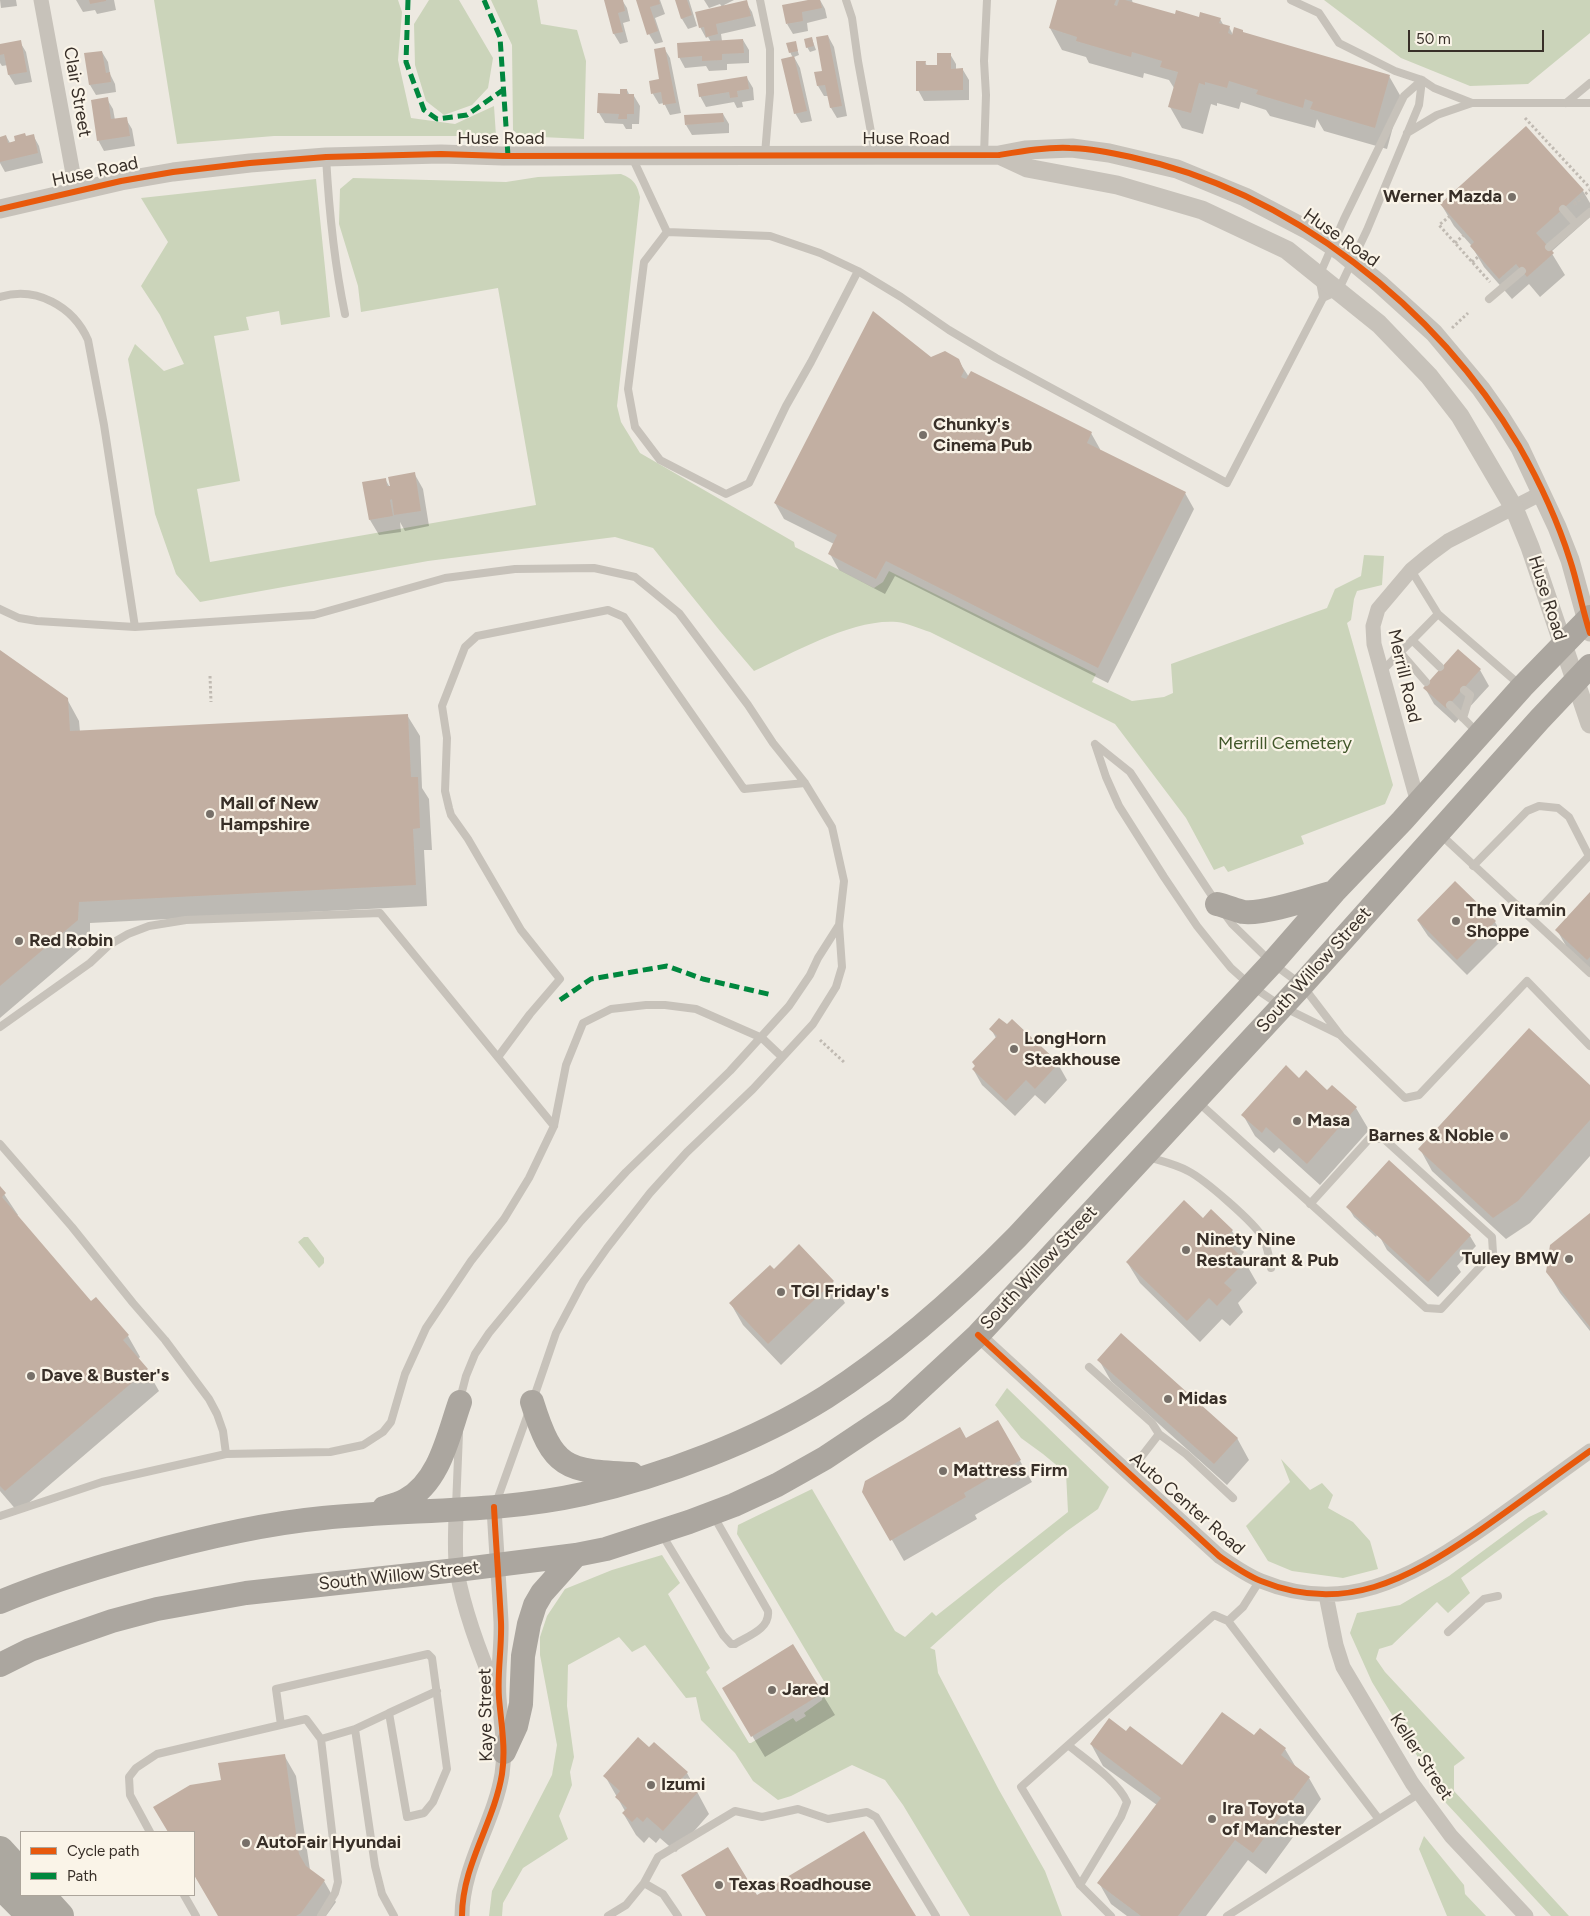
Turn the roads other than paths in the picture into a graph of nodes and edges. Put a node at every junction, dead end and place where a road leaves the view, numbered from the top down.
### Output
1 (41, 0) edge
2 (760, 0) edge
3 (846, 0) edge
4 (986, 0) edge
5 (1291, 0) edge
6 (1422, 80) junction
7 (1590, 83) edge
8 (1472, 103) junction
9 (1566, 103) junction
10 (1590, 103) edge
11 (1407, 133) junction
12 (875, 154) junction
13 (631, 155) junction
14 (765, 155) junction
15 (992, 155) junction
16 (326, 157) junction
17 (76, 190) junction
18 (1566, 208) road end
19 (0, 209) edge
20 (1590, 212) edge
21 (1576, 224) junction
22 (667, 232) junction
23 (1332, 246) junction
24 (1549, 247) dead end
25 (1352, 261) junction
26 (858, 271) junction
27 (1522, 271) dead end
28 (1319, 276) junction
29 (1330, 295) junction
30 (0, 298) edge
31 (1489, 299) dead end
32 (345, 314) dead end
33 (1542, 493) junction
34 (1514, 508) junction
35 (1411, 570) junction
36 (0, 610) edge
37 (1438, 614) junction
38 (1589, 624) edge
39 (135, 627) junction
40 (1412, 640) junction
41 (1562, 645) junction
42 (1400, 652) junction
43 (1440, 667) dead end
44 (1382, 671) junction
45 (1582, 674) edge
46 (1426, 682) dead end
47 (1522, 687) junction
48 (1464, 690) dead end
49 (1450, 705) dead end
50 (1463, 718) junction
51 (1590, 724) edge
52 (1480, 735) junction
53 (805, 783) junction
54 (1418, 802) junction
55 (1438, 833) junction
56 (1586, 840) edge
57 (1590, 856) edge
58 (1473, 866) junction
59 (1334, 892) junction
60 (1217, 904) junction
61 (1530, 918) junction
62 (839, 925) junction
63 (1272, 963) junction
64 (1590, 973) edge
65 (1250, 985) junction
66 (1302, 985) junction
67 (1281, 1006) junction
68 (0, 1027) edge
69 (1341, 1036) junction
70 (762, 1038) junction
71 (1590, 1046) edge
72 (498, 1057) junction
73 (782, 1057) junction
74 (1194, 1099) junction
75 (554, 1126) junction
76 (0, 1144) edge
77 (1143, 1156) junction
78 (1310, 1204) junction
79 (1271, 1268) dead end
80 (978, 1335) junction
81 (1089, 1367) dead end
82 (460, 1402) junction
83 (532, 1402) junction
84 (1159, 1434) junction
85 (1590, 1451) edge
86 (226, 1454) junction
87 (1128, 1474) junction
88 (651, 1475) junction
89 (1233, 1498) dead end
90 (494, 1507) junction
91 (456, 1509) junction
92 (369, 1514) junction
93 (712, 1514) junction
94 (0, 1516) edge
95 (660, 1531) junction
96 (576, 1555) junction
97 (496, 1565) junction
98 (457, 1570) junction
99 (1260, 1580) junction
100 (1326, 1595) junction
101 (1498, 1596) dead end
102 (0, 1602) edge
103 (1228, 1621) junction
104 (1448, 1632) dead end
105 (0, 1665) edge
106 (437, 1691) junction
107 (499, 1697) junction
108 (389, 1713) junction
109 (281, 1725) junction
110 (355, 1729) junction
111 (321, 1739) junction
112 (1068, 1745) junction
113 (504, 1752) junction
114 (1420, 1793) junction
115 (1378, 1818) junction
116 (149, 1831) edge
117 (0, 1850) edge
118 (20, 1872) edge
119 (644, 1883) junction
120 (0, 1885) edge
121 (1080, 1885) junction
122 (42, 1896) edge
123 (185, 1896) edge
124 (31, 1916) edge
125 (60, 1916) edge
126 (196, 1916) edge
127 (321, 1916) edge
128 (394, 1916) edge
129 (460, 1916) edge
130 (608, 1916) edge
131 (678, 1916) edge
132 (936, 1916) edge
133 (1112, 1916) edge
134 (1227, 1916) edge
135 (1526, 1916) edge

1 - 17 street, Clair Street
2 - 14 lane
3 - 12 lane
4 - 15 lane
5 - 6 lane
6 - 8 lane
6 - 11 lane
6 - 23 lane
7 - 9 lane
8 - 9 lane
8 - 11 lane
9 - 10 lane
11 - 25 lane
12 - 14 street, Huse Road
12 - 15 street, Huse Road
13 - 14 street, Huse Road
13 - 16 street, Huse Road
13 - 22 lane
15 - 23 street, Huse Road
15 - 28 street, Huse Road
16 - 17 street, Huse Road
16 - 32 lane
17 - 19 street, Huse Road
18 - 21 lane
20 - 21 lane
21 - 24 lane
22 - 26 lane
22 - 26 lane
23 - 25 street, Huse Road
23 - 28 lane
25 - 29 lane
25 - 33 street, Huse Road
26 - 29 lane
27 - 31 lane
28 - 29 street, Huse Road
29 - 34 street, Huse Road
30 - 39 lane
33 - 34 street, Merrill Road
33 - 38 street, Huse Road
34 - 35 street, Merrill Road
34 - 41 street, Huse Road
35 - 37 lane
35 - 44 street, Merrill Road
36 - 39 lane
37 - 40 lane
37 - 47 lane
38 - 41 main road, South Willow Street
39 - 53 lane
40 - 42 lane
40 - 43 lane
41 - 45 street, Huse Road
41 - 47 main road, South Willow Street
42 - 44 lane
42 - 46 lane
44 - 54 street, Merrill Road
45 - 51 street, Huse Road
45 - 55 main road, South Willow Street
47 - 52 main road, South Willow Street
48 - 50 lane
49 - 50 lane
50 - 52 lane
52 - 54 main road, South Willow Street
53 - 62 lane
53 - 72 lane
54 - 59 main road, South Willow Street
55 - 58 lane
55 - 66 main road, South Willow Street
56 - 57 lane
56 - 58 lane
57 - 61 lane
58 - 61 lane
59 - 60 main road
59 - 63 main road, South Willow Street
60 - 63 lane
60 - 65 lane
61 - 64 lane
62 - 70 lane
62 - 73 lane
63 - 65 main road, South Willow Street
63 - 66 lane
65 - 67 lane
65 - 88 main road, South Willow Street
66 - 67 main road, South Willow Street
66 - 69 lane
67 - 69 lane
67 - 74 main road, South Willow Street
68 - 72 lane
69 - 71 lane
70 - 73 lane
70 - 75 lane
70 - 82 lane
72 - 75 lane
73 - 83 lane
74 - 77 main road, South Willow Street
74 - 78 lane
75 - 86 lane
76 - 86 lane
77 - 79 lane
77 - 80 main road, South Willow Street
78 - 78 lane
80 - 87 street, Auto Center Road
80 - 93 main road, South Willow Street
81 - 84 lane
82 - 91 lane
82 - 92 main road
83 - 88 main road
83 - 90 lane
84 - 87 lane
84 - 89 lane
85 - 100 street, Auto Center Road
86 - 94 lane
87 - 99 street, Auto Center Road
88 - 90 main road, South Willow Street
90 - 91 main road, South Willow Street
90 - 97 street, Kaye Street
91 - 92 main road, South Willow Street
91 - 98 street, Kaye Street
92 - 102 main road, South Willow Street
93 - 95 main road, South Willow Street
93 - 95 lane
95 - 96 main road, South Willow Street
96 - 97 main road, South Willow Street
96 - 113 main road
97 - 98 main road, South Willow Street
97 - 107 street, Kaye Street
98 - 105 main road, South Willow Street
98 - 107 street, Kaye Street
99 - 100 street, Auto Center Road
99 - 103 lane
100 - 114 street, Keller Street
101 - 104 lane
103 - 112 lane
103 - 115 lane
106 - 108 lane
106 - 108 lane
106 - 109 lane
107 - 113 street, Kaye Street
108 - 110 lane
109 - 111 lane
109 - 116 lane
110 - 111 lane
110 - 128 lane
111 - 127 lane
112 - 121 lane
112 - 121 lane
113 - 129 street, Kaye Street
114 - 115 lane
114 - 135 street, Keller Street
115 - 134 lane
117 - 118 highway
119 - 130 lane
119 - 131 lane
119 - 132 lane
120 - 124 highway
121 - 133 lane
122 - 125 highway
123 - 126 lane

